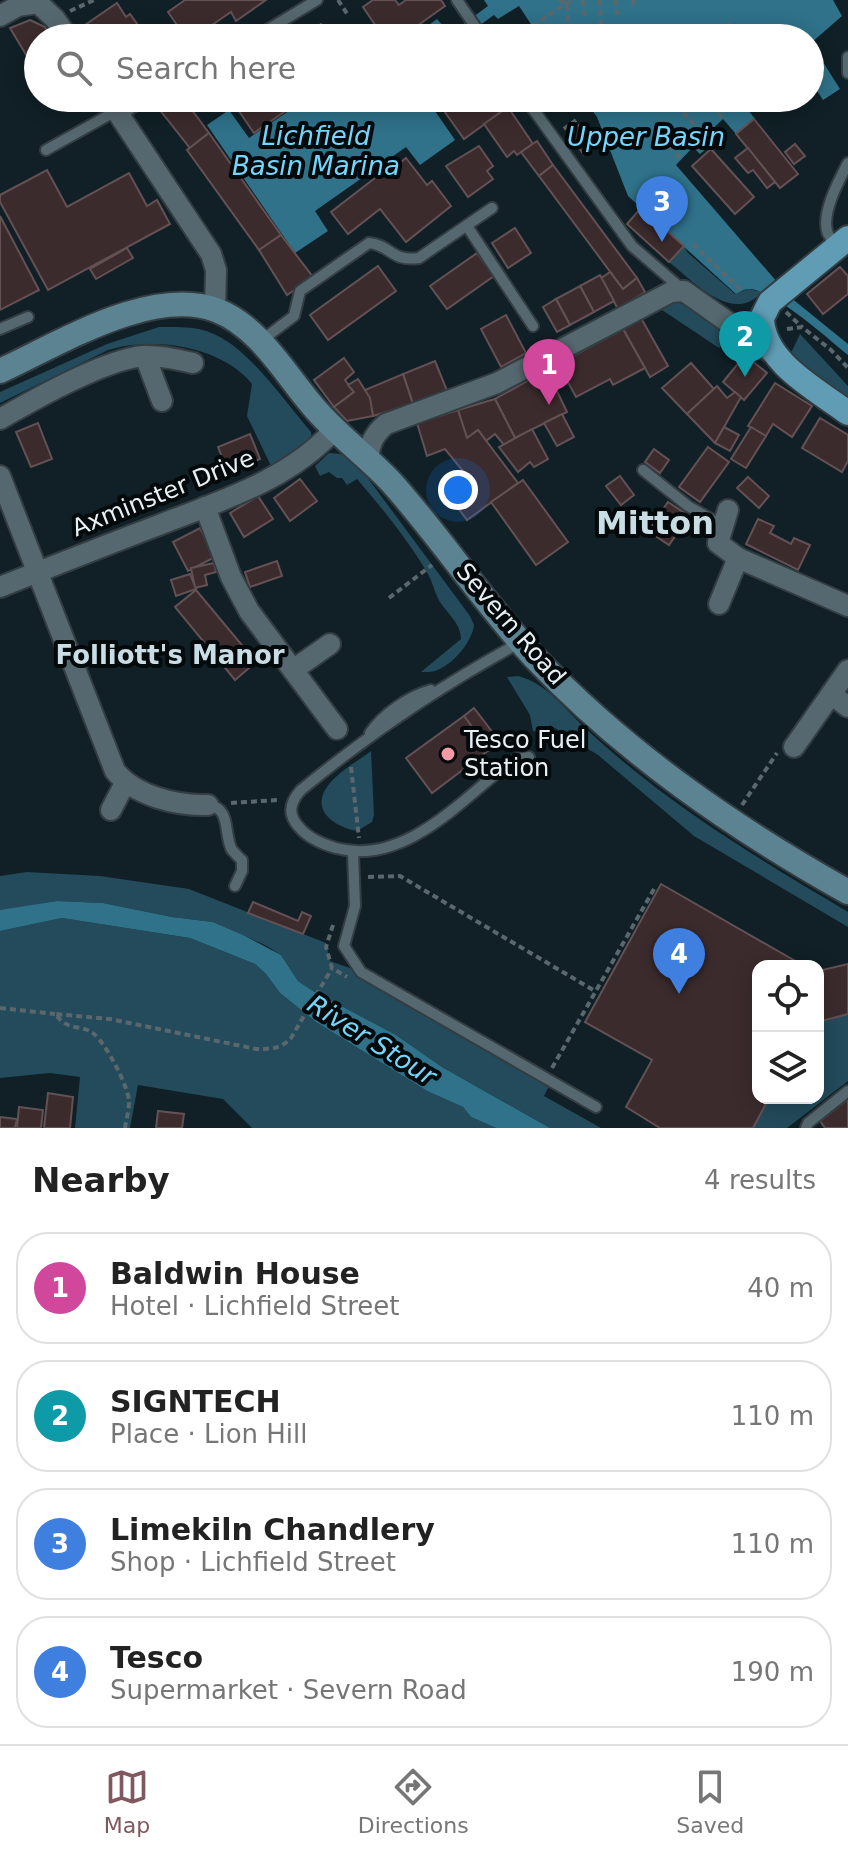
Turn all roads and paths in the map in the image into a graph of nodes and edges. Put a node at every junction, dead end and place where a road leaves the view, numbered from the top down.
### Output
1 (317, 0) edge
2 (338, 0) edge
3 (457, 0) edge
4 (559, 0) edge
5 (572, 0) edge
6 (583, 0) edge
7 (600, 0) edge
8 (616, 0) edge
9 (39, 1) edge
10 (567, 4) junction
11 (348, 15) dead end
12 (617, 15) dead end
13 (0, 16) edge
14 (585, 19) dead end
15 (58, 24) edge
16 (277, 24) edge
17 (473, 24) edge
18 (535, 24) edge
19 (569, 24) edge
20 (601, 24) edge
21 (848, 57) edge
22 (848, 73) edge
23 (108, 112) edge
24 (118, 112) edge
25 (535, 112) edge
26 (683, 112) edge
27 (718, 112) edge
28 (724, 119) dead end
29 (656, 131) dead end
30 (705, 136) dead end
31 (46, 150) dead end
32 (681, 159) dead end
33 (848, 163) edge
34 (492, 208) dead end
35 (467, 226) junction
36 (693, 244) dead end
37 (839, 248) edge
38 (684, 291) junction
39 (742, 291) dead end
40 (781, 299) junction
41 (707, 306) junction
42 (215, 310) junction
43 (28, 317) dead end
44 (533, 326) dead end
45 (0, 329) edge
46 (261, 341) junction
47 (775, 354) junction
48 (145, 356) junction
49 (193, 363) dead end
50 (848, 368) edge
51 (0, 371) edge
52 (162, 401) dead end
53 (848, 413) edge
54 (0, 419) edge
55 (334, 430) junction
56 (369, 461) junction
57 (643, 470) dead end
58 (0, 476) edge
59 (205, 507) junction
60 (726, 518) joint
61 (448, 553) junction
62 (738, 558) junction
63 (37, 572) junction
64 (0, 587) edge
65 (389, 598) dead end
66 (719, 604) dead end
67 (848, 606) edge
68 (521, 642) junction
69 (330, 644) dead end
70 (293, 670) junction
71 (848, 670) edge
72 (831, 694) junction
73 (848, 707) edge
74 (337, 729) dead end
75 (794, 747) joint
76 (529, 757) dead end
77 (351, 766) dead end
78 (125, 783) junction
79 (293, 799) junction
80 (208, 805) junction
81 (111, 810) dead end
82 (730, 822) junction
83 (358, 853) junction
84 (400, 876) dead end
85 (368, 877) dead end
86 (235, 886) dead end
87 (654, 889) dead end
88 (848, 892) edge
89 (334, 921) dead end
90 (332, 968) junction
91 (358, 984) dead end
92 (595, 991) junction
93 (0, 1008) edge
94 (55, 1014) junction
95 (546, 1079) junction
96 (848, 1091) edge
97 (596, 1107) dead end
98 (125, 1128) edge
99 (806, 1128) edge

1 - 16 lane
2 - 11 path
3 - 17 lane
4 - 10 path
5 - 10 path
6 - 14 path
7 - 20 path
8 - 12 path
9 - 13 street
9 - 15 street
10 - 18 path
10 - 19 path
21 - 22 lane
23 - 31 lane
24 - 42 street
25 - 38 lane
26 - 30 path
27 - 28 path
29 - 32 path
33 - 37 lane
34 - 35 lane
35 - 44 lane
35 - 46 lane
36 - 39 path
37 - 40 main road
38 - 41 street
38 - 56 street
40 - 41 street
40 - 47 main road
40 - 50 path
41 - 47 street
42 - 46 street, Severn Road
42 - 51 street, Severn Road
43 - 45 lane
46 - 55 street, Severn Road
47 - 53 main road
48 - 49 street
48 - 52 street
48 - 54 street
55 - 56 street, Severn Road
55 - 59 street, Axminster Drive
56 - 61 street, Severn Road
57 - 60 lane
58 - 63 street
59 - 63 street, Axminster Drive
59 - 70 street
60 - 62 street
61 - 65 path
61 - 68 street, Severn Road
62 - 66 street
62 - 67 street
63 - 64 street, Axminster Drive
63 - 78 street
68 - 79 lane
68 - 82 street, Severn Road
69 - 70 street
70 - 74 street
71 - 72 street
72 - 73 street
72 - 75 street
75 - 82 path
76 - 83 lane
77 - 83 path
78 - 80 street
78 - 81 street
79 - 80 path
79 - 83 lane
80 - 86 lane
82 - 88 street, Severn Road
83 - 85 path
83 - 95 lane
84 - 92 path
87 - 92 path
89 - 90 path
90 - 91 path
90 - 94 path
92 - 95 path
93 - 94 path
94 - 98 path
95 - 97 lane
96 - 99 lane

